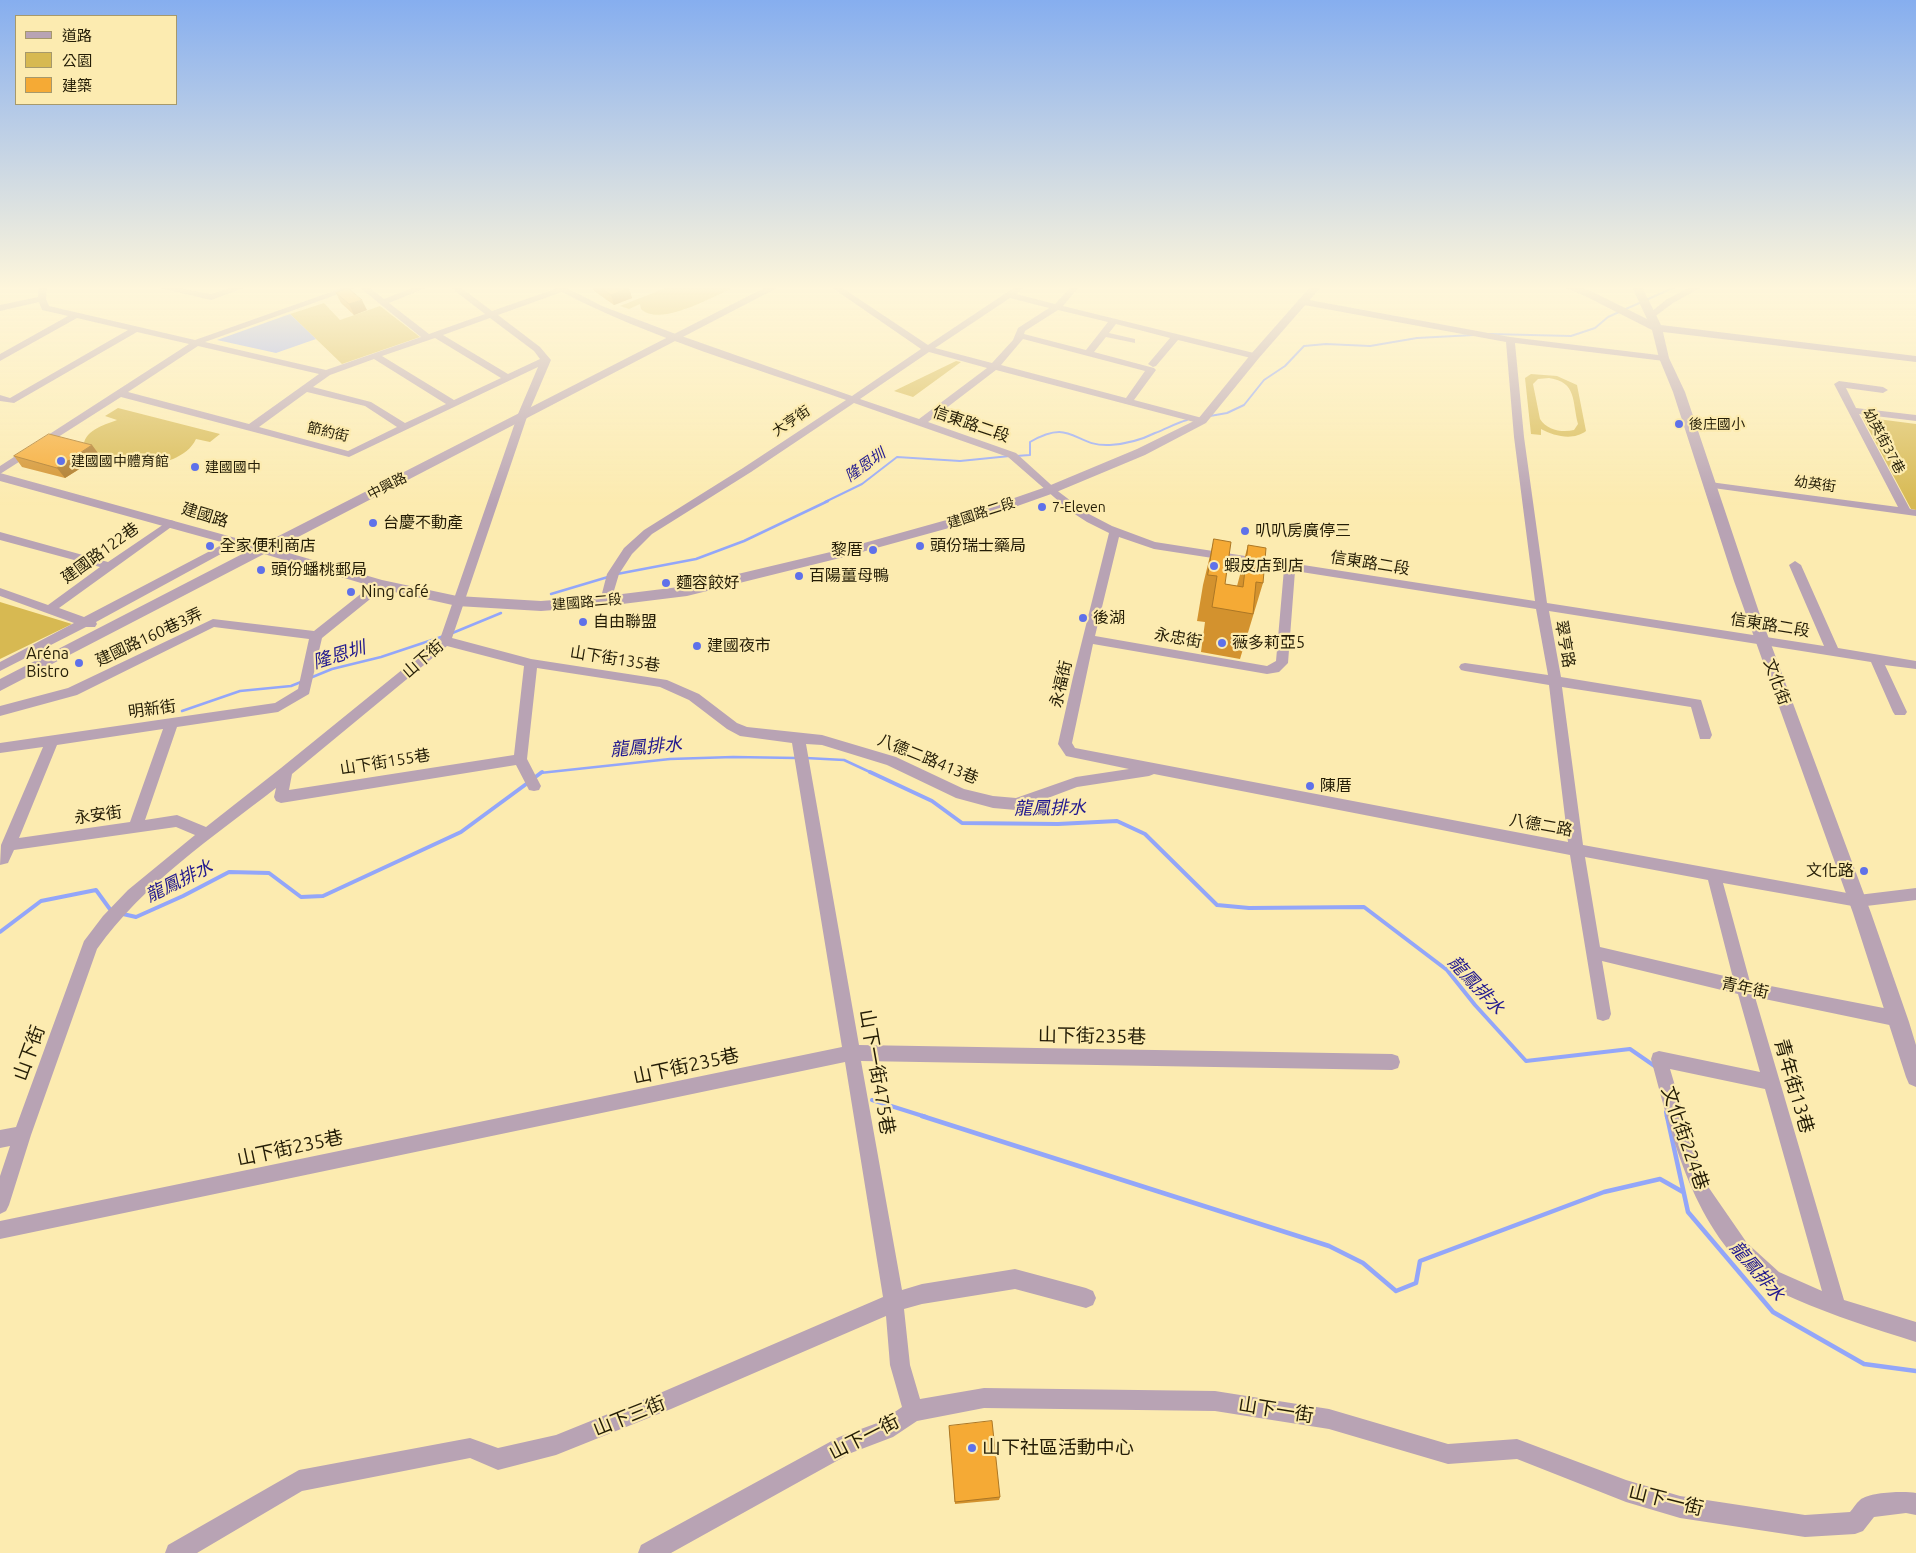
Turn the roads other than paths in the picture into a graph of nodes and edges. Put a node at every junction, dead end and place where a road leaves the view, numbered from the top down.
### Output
1 (84, 359) edge
2 (172, 359) edge
3 (268, 359) edge
4 (365, 359) edge
5 (381, 359) edge
6 (474, 359) edge
7 (626, 359) edge
8 (742, 359) edge
9 (911, 359) edge
10 (970, 359) edge
11 (1002, 359) edge
12 (1115, 359) edge
13 (1158, 359) edge
14 (1251, 359) edge
15 (1512, 359) edge
16 (1665, 359) edge
17 (546, 360) joint
18 (996, 366) junction
19 (1152, 367) junction
20 (327, 373) junction
21 (506, 378) junction
22 (305, 388) junction
23 (1883, 390) dead end
24 (120, 393) junction
25 (0, 398) edge
26 (853, 398) junction
27 (1129, 400) junction
28 (452, 403) junction
29 (525, 409) junction
30 (1852, 410) junction
31 (1916, 418) edge
32 (1202, 421) junction
33 (920, 423) junction
34 (252, 427) junction
35 (404, 427) junction
36 (0, 471) edge
37 (0, 477) edge
38 (1710, 484) junction
39 (1050, 490) junction
40 (1911, 512) edge
41 (170, 523) junction
42 (1115, 532) junction
43 (0, 536) edge
44 (235, 543) junction
45 (256, 548) junction
46 (1795, 565) dead end
47 (109, 566) junction
48 (1290, 566) junction
49 (381, 584) junction
50 (0, 592) edge
51 (457, 601) junction
52 (606, 601) junction
53 (1542, 607) junction
54 (50, 609) junction
55 (92, 625) junction
56 (316, 636) junction
57 (447, 637) junction
58 (1088, 639) junction
59 (1762, 640) junction
60 (1833, 652) junction
61 (1876, 659) junction
62 (531, 663) junction
63 (1916, 665) edge
64 (0, 667) edge
65 (1465, 667) dead end
66 (0, 677) edge
67 (1555, 681) junction
68 (0, 686) edge
69 (0, 711) edge
70 (1900, 712) dead end
71 (171, 724) junction
72 (1705, 735) dead end
73 (52, 741) junction
74 (0, 748) edge
75 (799, 749) junction
76 (520, 758) junction
77 (1162, 769) junction
78 (286, 772) junction
79 (532, 780) dead end
80 (135, 827) junction
81 (207, 834) junction
82 (8, 846) junction
83 (1576, 849) junction
84 (0, 859) edge
85 (1714, 876) junction
86 (1916, 894) edge
87 (1858, 901) junction
88 (1593, 952) junction
89 (1744, 988) junction
90 (1602, 1014) dead end
91 (1899, 1019) junction
92 (852, 1053) junction
93 (1392, 1062) dead end
94 (1916, 1077) edge
95 (1771, 1082) junction
96 (22, 1135) junction
97 (0, 1139) edge
98 (0, 1205) edge
99 (0, 1230) edge
100 (1086, 1298) dead end
101 (894, 1302) junction
102 (1836, 1307) junction
103 (1916, 1332) edge
104 (913, 1411) junction
105 (1916, 1504) edge
106 (176, 1553) edge
107 (649, 1553) edge

1 - 25 street
2 - 24 street
3 - 20 street
4 - 20 street
5 - 28 street
6 - 21 street
7 - 29 street, 中興路
8 - 26 street, 信東路二段
9 - 26 street, 大亨街
10 - 18 street
11 - 18 street
12 - 19 street
13 - 19 street
14 - 32 street, 建國路二段
15 - 53 street, 翠亨路
16 - 38 street, 文化街
17 - 21 street, 節約街
17 - 29 street, 山下街
18 - 27 street
18 - 33 street
19 - 27 street
20 - 22 street
21 - 28 street, 節約街
22 - 34 street
22 - 35 street
23 - 30 street
24 - 34 street, 節約街
24 - 36 street
26 - 33 street, 信東路二段
26 - 52 street, 大亨街
27 - 32 street
28 - 35 street, 節約街
29 - 45 street, 中興路
29 - 51 street, 山下街
30 - 31 street
30 - 40 street, 幼英街37巷
32 - 39 street, 建國路二段
33 - 39 street, 信東路二段
34 - 35 street, 節約街
37 - 41 street, 建國路
38 - 40 street, 幼英街
38 - 59 street, 文化街
39 - 42 street, 信東路二段
39 - 52 street, 建國路二段
41 - 44 street, 建國路
41 - 47 street, 建國路122巷
42 - 48 street, 信東路二段
42 - 58 street, 永福街
43 - 47 street
44 - 45 street, 建國路
44 - 55 street
45 - 49 street, 建國路
45 - 55 street, 中興路
45 - 68 street, 中興路
46 - 60 street
47 - 54 street, 建國路122巷
48 - 53 street, 信東路二段
48 - 58 street, 永忠街
49 - 51 street, 建國路
49 - 56 street
50 - 54 street
51 - 52 street, 建國路二段
51 - 57 street, 山下街
53 - 59 street, 信東路二段
53 - 67 street, 翠亨路
54 - 55 street
55 - 64 street
55 - 66 street, 中興路
56 - 69 street, 建國路160巷3弄
56 - 71 street, 明新街
57 - 62 street, 山下街135巷
57 - 78 street, 山下街
58 - 77 street, 永福街
59 - 60 street, 信東路二段
59 - 87 street, 文化街
60 - 61 street, 信東路二段
61 - 63 street, 信東路二段
61 - 70 street
62 - 75 street, 山下街135巷
62 - 76 street
65 - 67 street
67 - 72 street
67 - 83 street, 翠亨路
71 - 73 street, 明新街
71 - 80 street
73 - 74 street, 明新街
73 - 82 street
75 - 77 street, 八德二路413巷
75 - 92 street, 山下一街475巷
76 - 78 street, 山下街155巷
76 - 79 street
77 - 83 street, 八德二路
78 - 81 street, 山下街
80 - 81 street, 永安街
80 - 82 street, 永安街
81 - 96 street, 山下街
82 - 84 street
83 - 85 street, 八德二路
83 - 88 street, 翠亨路
85 - 87 street, 八德二路
85 - 89 street, 青年街13巷
86 - 87 street, 八德二路
87 - 91 street, 文化街
88 - 89 street, 青年街
88 - 90 street, 翠亨路
89 - 91 street, 青年街
89 - 95 street, 青年街13巷
91 - 94 street, 文化街
92 - 93 street, 山下街235巷
92 - 99 street, 山下街235巷
92 - 101 street, 山下一街475巷
95 - 102 street, 青年街13巷
95 - 102 street, 文化街224巷
96 - 97 street
96 - 98 street, 山下街
100 - 101 street, 山下三街
101 - 104 street, 山下一街475巷
101 - 106 street, 山下三街
102 - 103 street, 文化街224巷
104 - 105 street, 山下一街
104 - 107 street, 山下一街

